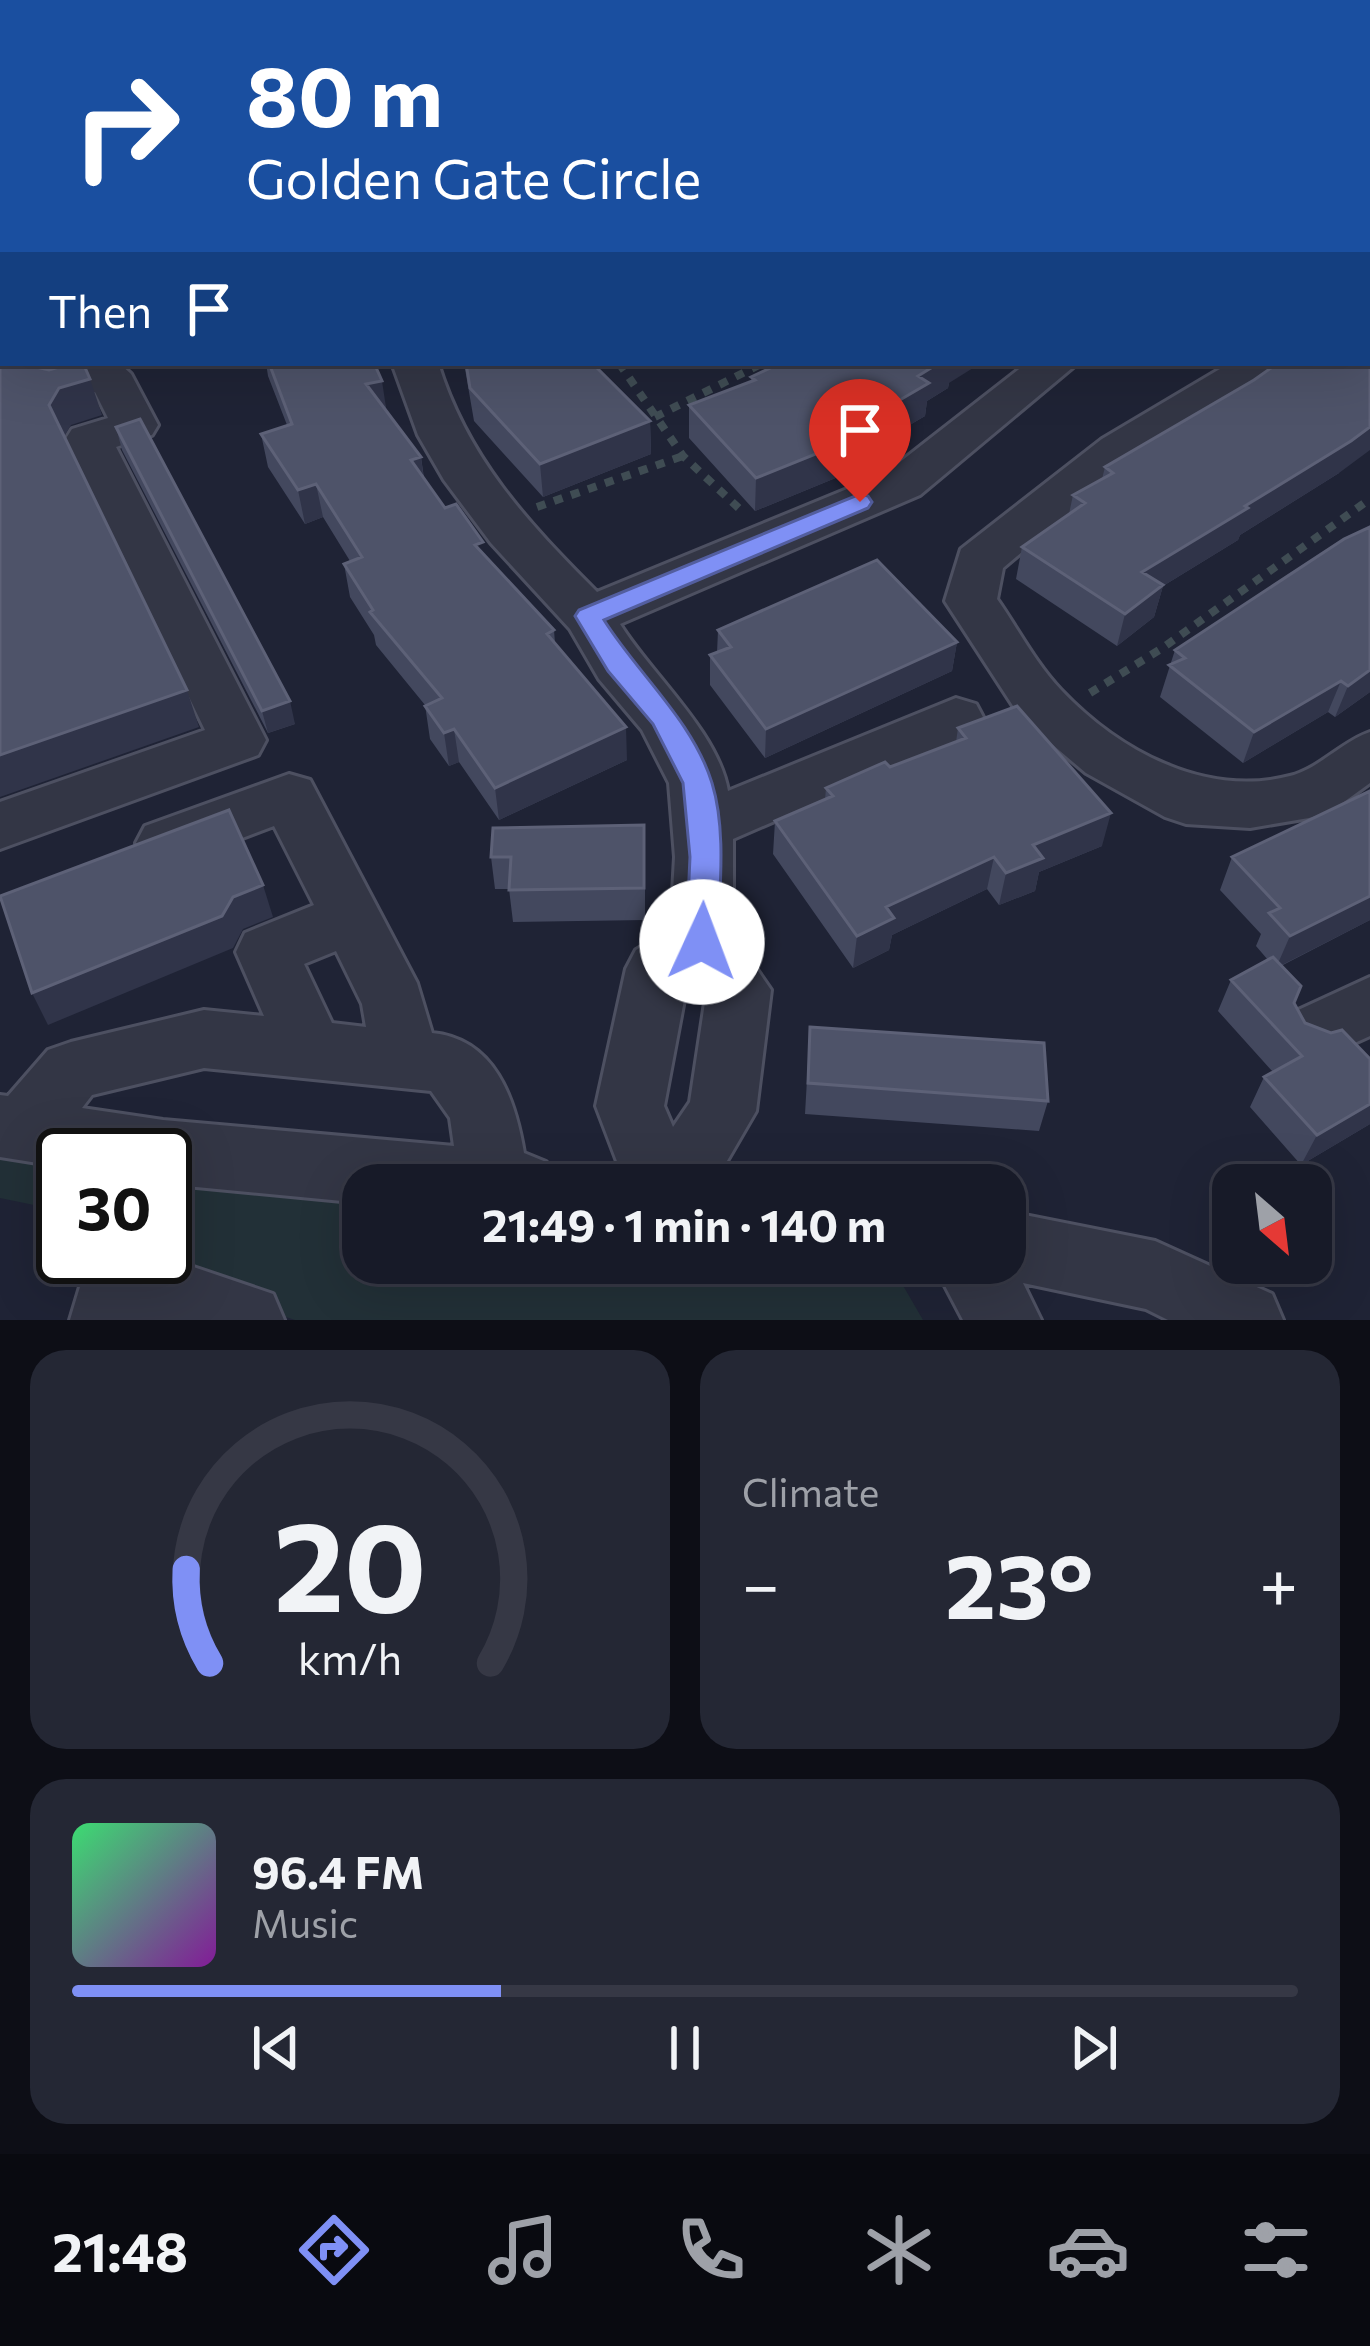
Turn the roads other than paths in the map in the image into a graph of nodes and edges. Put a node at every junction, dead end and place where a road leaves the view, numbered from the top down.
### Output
1 (48, 366) edge
2 (416, 366) edge
3 (1051, 366) edge
4 (1252, 366) edge
5 (589, 616) junction
6 (956, 719) dead end
7 (1370, 754) edge
8 (0, 826) edge
9 (702, 827) junction
10 (116, 862) edge
11 (349, 917) junction
12 (702, 942) junction
13 (311, 1049) junction
14 (404, 1056) junction
15 (10, 1129) edge
16 (192, 1156) edge
17 (501, 1164) edge
18 (653, 1164) edge
19 (688, 1164) edge
20 (342, 1170) edge
21 (1026, 1250) edge
22 (982, 1284) edge
23 (115, 1285) edge
24 (247, 1320) edge
25 (1004, 1320) edge
26 (1246, 1320) edge

1 - 8 street
2 - 5 street
3 - 5 street
4 - 7 street
5 - 9 street
6 - 9 street
9 - 12 street
10 - 11 street
11 - 13 street
11 - 14 street
12 - 18 street
12 - 19 street
13 - 14 street
13 - 15 street
14 - 17 street
16 - 20 street
21 - 26 street
22 - 25 street
23 - 24 street

